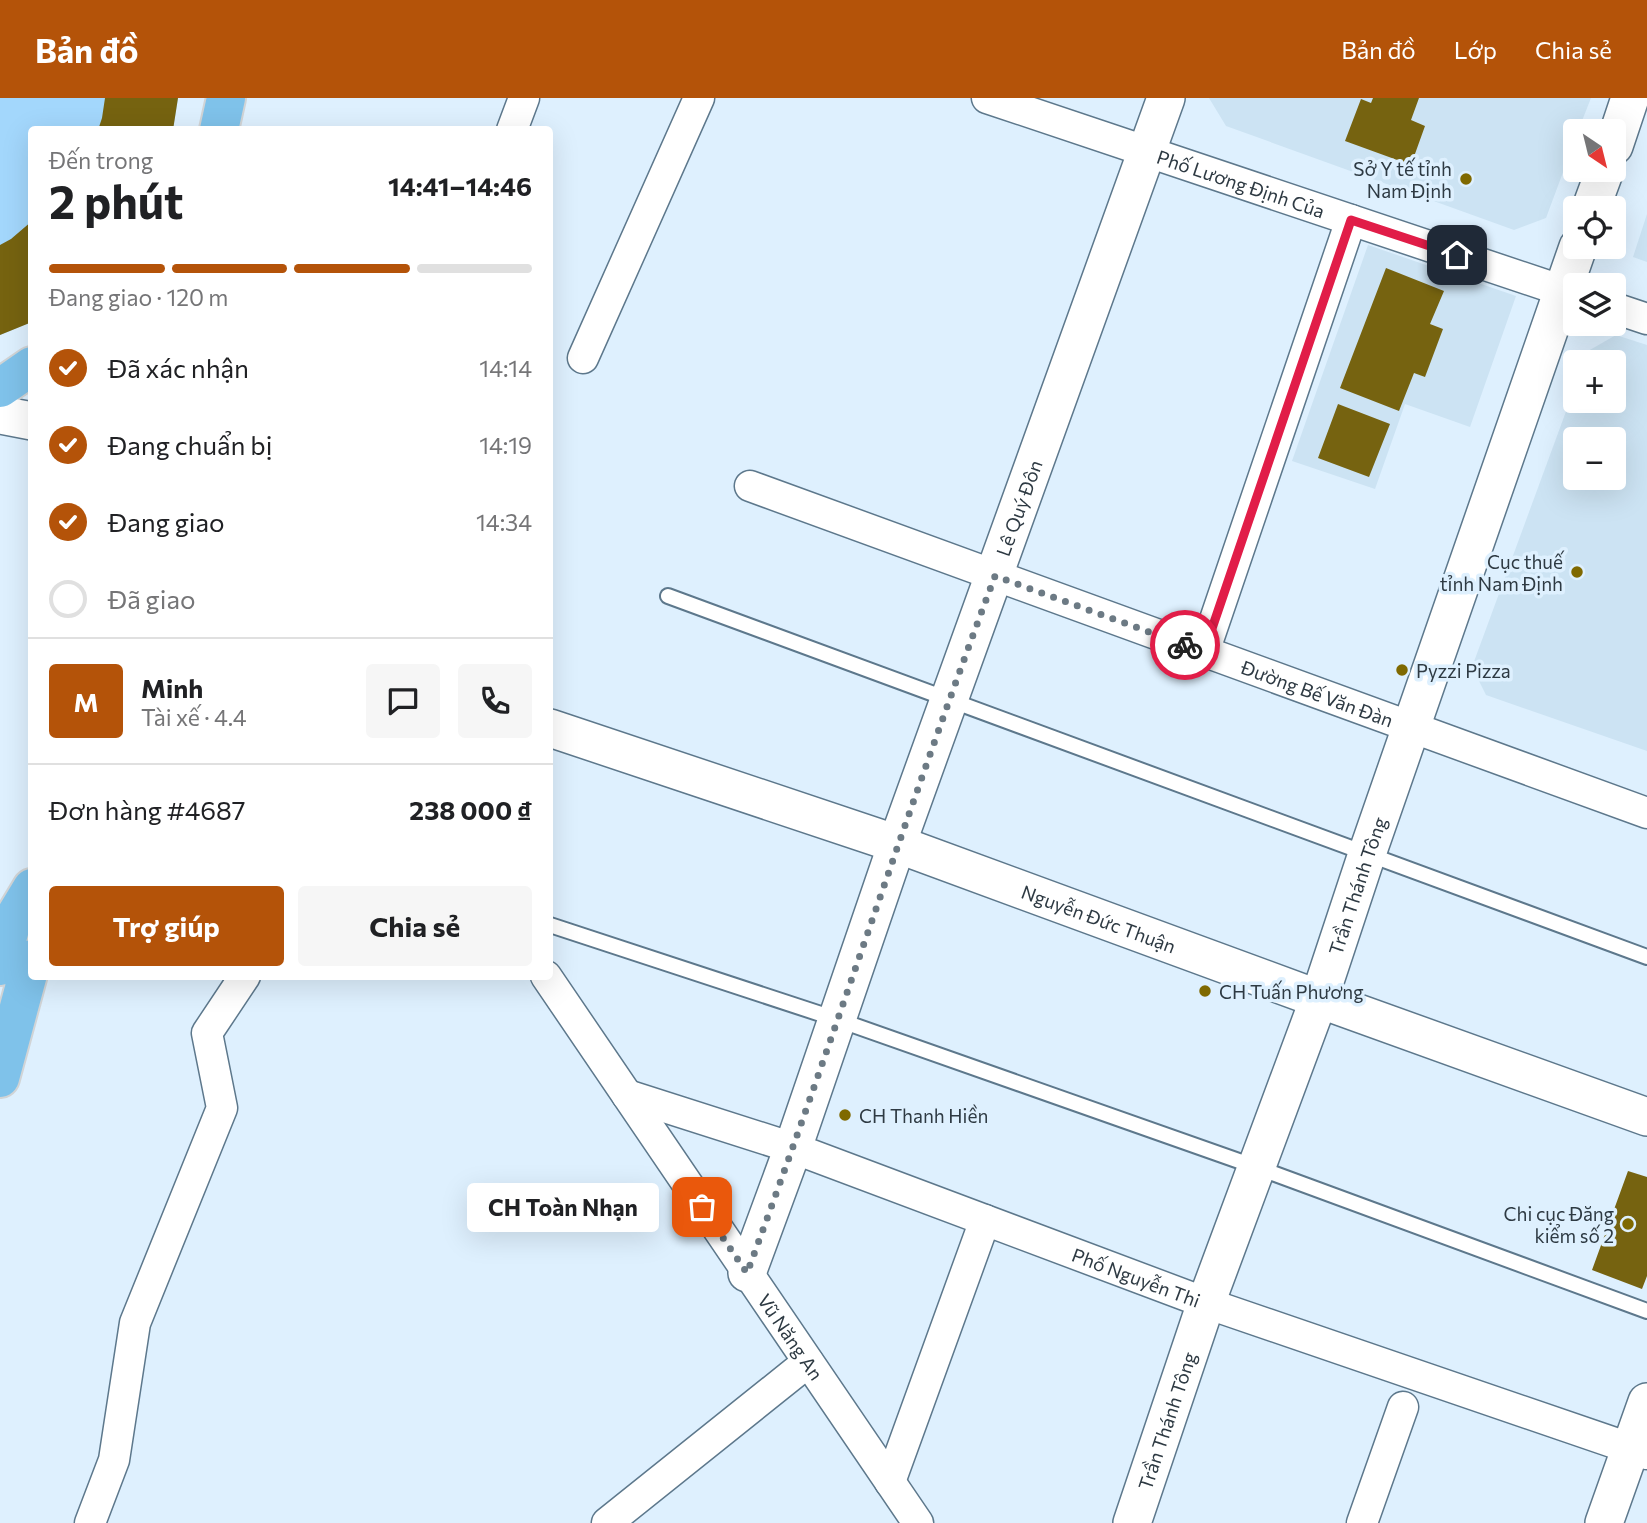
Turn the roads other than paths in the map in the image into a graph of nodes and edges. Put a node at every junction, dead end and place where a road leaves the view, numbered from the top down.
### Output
1 (226, 98) edge
2 (524, 98) edge
3 (699, 98) edge
4 (988, 98) edge
5 (1166, 98) edge
6 (1630, 98) edge
7 (1623, 119) edge
8 (220, 126) edge
9 (514, 126) edge
10 (1147, 152) junction
11 (1351, 220) junction
12 (1563, 291) edge
13 (1563, 309) edge
14 (1626, 311) edge
15 (1647, 319) edge
16 (583, 358) dead end
17 (28, 369) edge
18 (0, 388) edge
19 (0, 415) edge
20 (28, 420) edge
21 (750, 486) dead end
22 (995, 576) junction
23 (668, 596) dead end
24 (1204, 652) junction
25 (949, 699) junction
26 (1411, 727) junction
27 (553, 729) edge
28 (1647, 813) edge
29 (897, 844) junction
30 (1367, 854) junction
31 (28, 895) edge
32 (553, 926) edge
33 (1647, 957) edge
34 (0, 966) edge
35 (28, 974) edge
36 (242, 980) edge
37 (548, 980) edge
38 (1319, 999) junction
39 (836, 1019) junction
40 (0, 1078) edge
41 (626, 1096) junction
42 (1647, 1117) edge
43 (793, 1148) junction
44 (1256, 1167) junction
45 (985, 1220) junction
46 (747, 1273) junction
47 (1206, 1303) junction
48 (1647, 1311) edge
49 (808, 1362) junction
50 (1647, 1402) edge
51 (1403, 1407) dead end
52 (1639, 1451) edge
53 (890, 1482) junction
54 (90, 1523) edge
55 (607, 1523) edge
56 (918, 1523) edge
57 (1132, 1523) edge
58 (1362, 1523) edge
59 (1604, 1523) edge

1 - 8 main road
2 - 9 street
3 - 16 street
4 - 10 street, Phố Lương Định Của
5 - 10 street, Lê Quý Đôn
6 - 7 street
10 - 11 street, Phố Lương Định Của
10 - 22 street, Lê Quý Đôn
11 - 12 street, Phố Lương Định Của
11 - 24 street
13 - 26 street, Trần Thánh Tông
14 - 15 street
17 - 18 main road
19 - 20 street
21 - 22 street, Đường Bế Văn Đàn
22 - 24 street, Đường Bế Văn Đàn
22 - 25 street, Lê Quý Đôn
23 - 25 lane
24 - 26 street, Đường Bế Văn Đàn
25 - 29 street, Lê Quý Đôn
25 - 30 lane
26 - 28 street, Đường Bế Văn Đàn
26 - 30 street, Trần Thánh Tông
27 - 29 street, Nguyễn Đức Thuận
29 - 38 street, Nguyễn Đức Thuận
29 - 39 street, Lê Quý Đôn
30 - 33 lane
30 - 38 street, Trần Thánh Tông
31 - 34 main road
32 - 39 lane
35 - 40 main road
36 - 54 street
37 - 41 street, Vũ Năng An
38 - 42 street, Nguyễn Đức Thuận
38 - 44 street, Trần Thánh Tông
39 - 43 street, Lê Quý Đôn
39 - 44 lane
41 - 43 street, Phố Nguyễn Thi
41 - 46 street, Vũ Năng An
43 - 45 street, Phố Nguyễn Thi
43 - 46 street, Lê Quý Đôn
44 - 47 street, Trần Thánh Tông
44 - 48 lane
45 - 47 street, Phố Nguyễn Thi
45 - 53 street
46 - 49 street, Vũ Năng An
47 - 52 street, Phố Nguyễn Thi
47 - 57 street, Trần Thánh Tông
49 - 53 street, Vũ Năng An
49 - 55 street
50 - 52 street
51 - 58 street
52 - 59 street
53 - 56 street, Vũ Năng An

